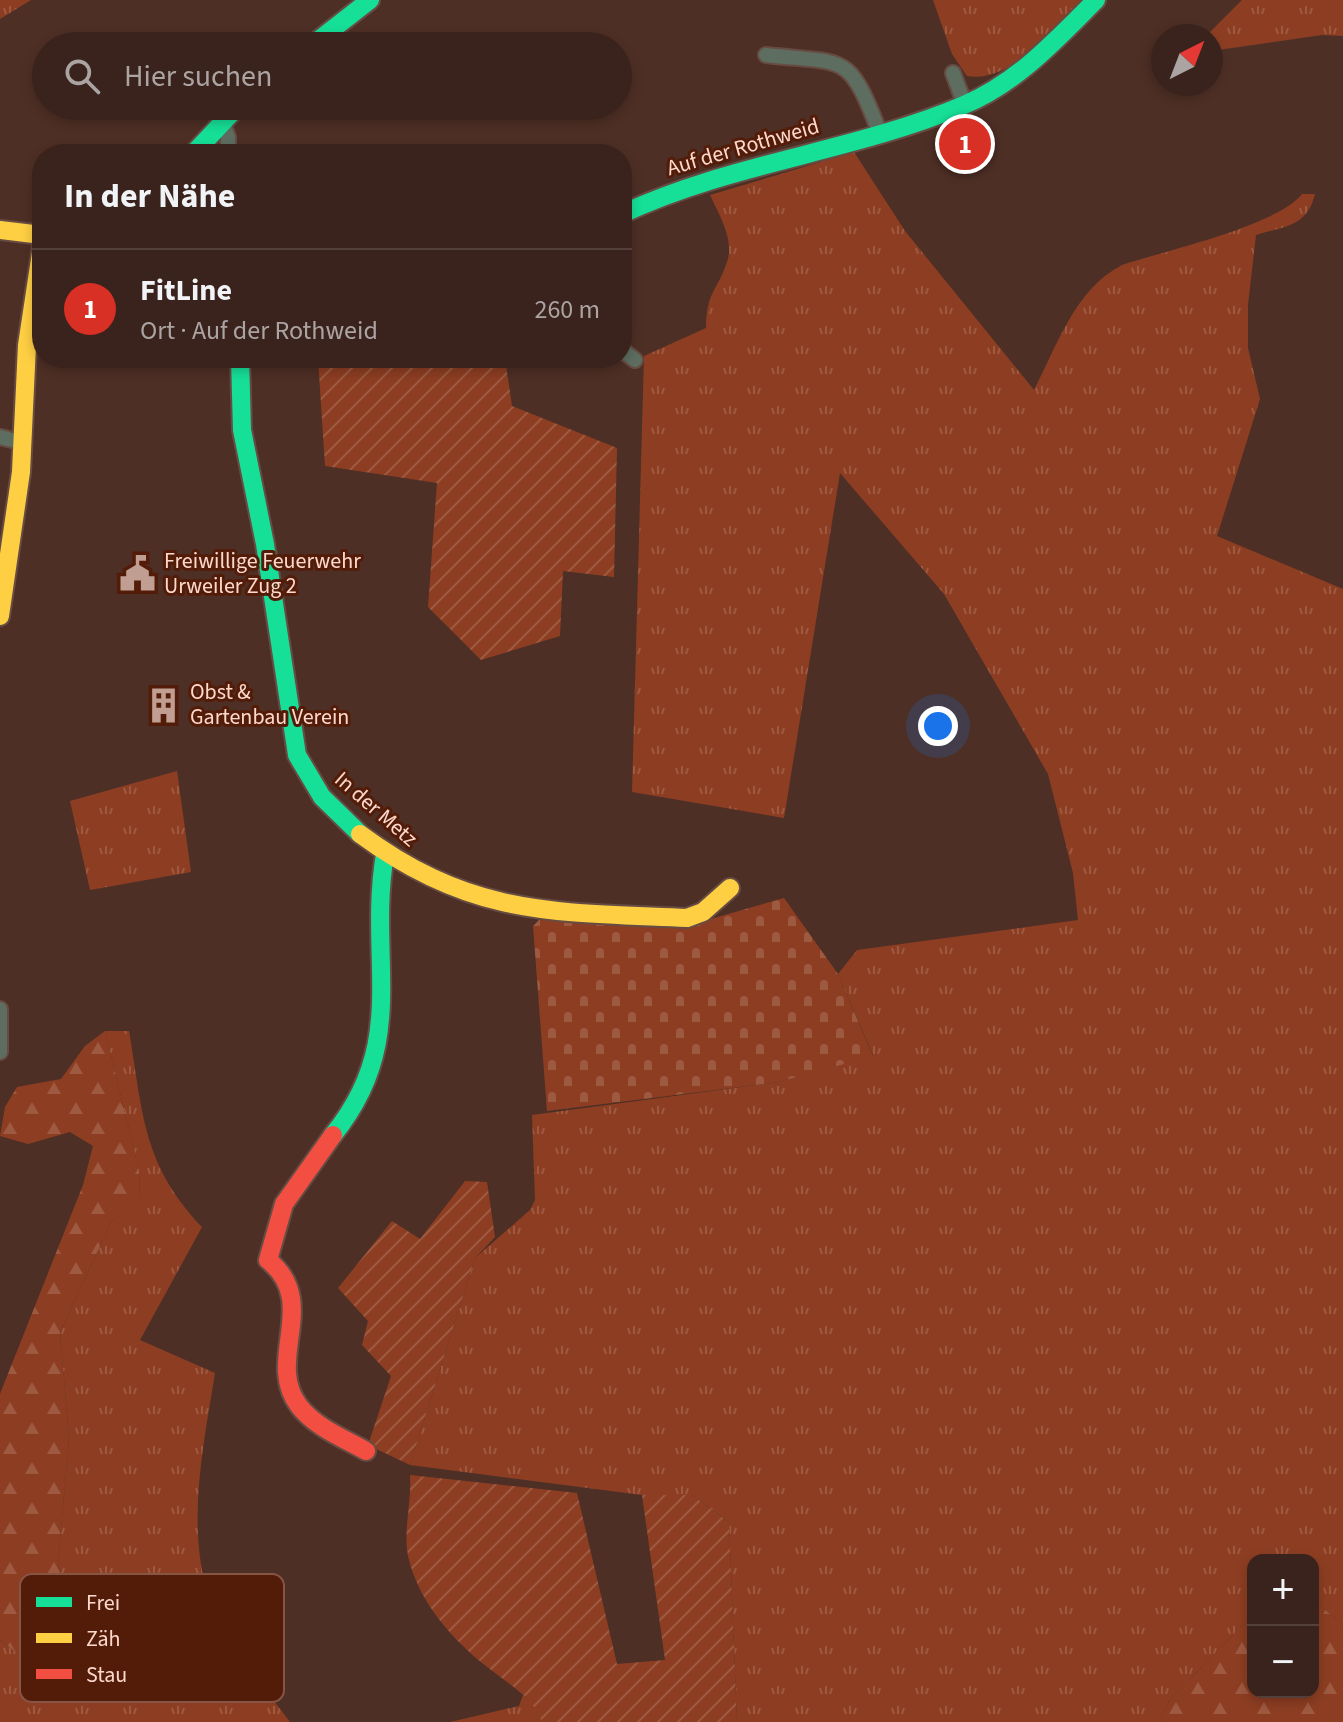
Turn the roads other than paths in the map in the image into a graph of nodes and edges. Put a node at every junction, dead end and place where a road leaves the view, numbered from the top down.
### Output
1 (370, 0) edge
2 (1096, 0) edge
3 (329, 32) edge
4 (766, 55) dead end
5 (953, 73) dead end
6 (965, 105) junction
7 (222, 121) joint
8 (879, 131) junction
9 (202, 144) edge
10 (228, 144) edge
11 (632, 209) edge
12 (0, 230) edge
13 (32, 234) edge
14 (32, 312) edge
15 (632, 358) edge
16 (635, 360) dead end
17 (240, 368) edge
18 (0, 437) edge
19 (24, 443) junction
20 (0, 614) edge
21 (385, 854) junction
22 (730, 888) dead end
23 (0, 1009) edge
24 (0, 1052) edge
25 (366, 1451) dead end

1 - 3 street
2 - 6 street, Auf der Rothweid
4 - 8 street
5 - 6 street
6 - 8 street, Auf der Rothweid
7 - 9 street
7 - 10 street
8 - 11 street, Auf der Rothweid
12 - 13 street
14 - 19 street
15 - 16 street
17 - 21 street, In der Metz
18 - 19 street
19 - 20 street
21 - 22 street, In der Metz
21 - 25 street
23 - 24 street

